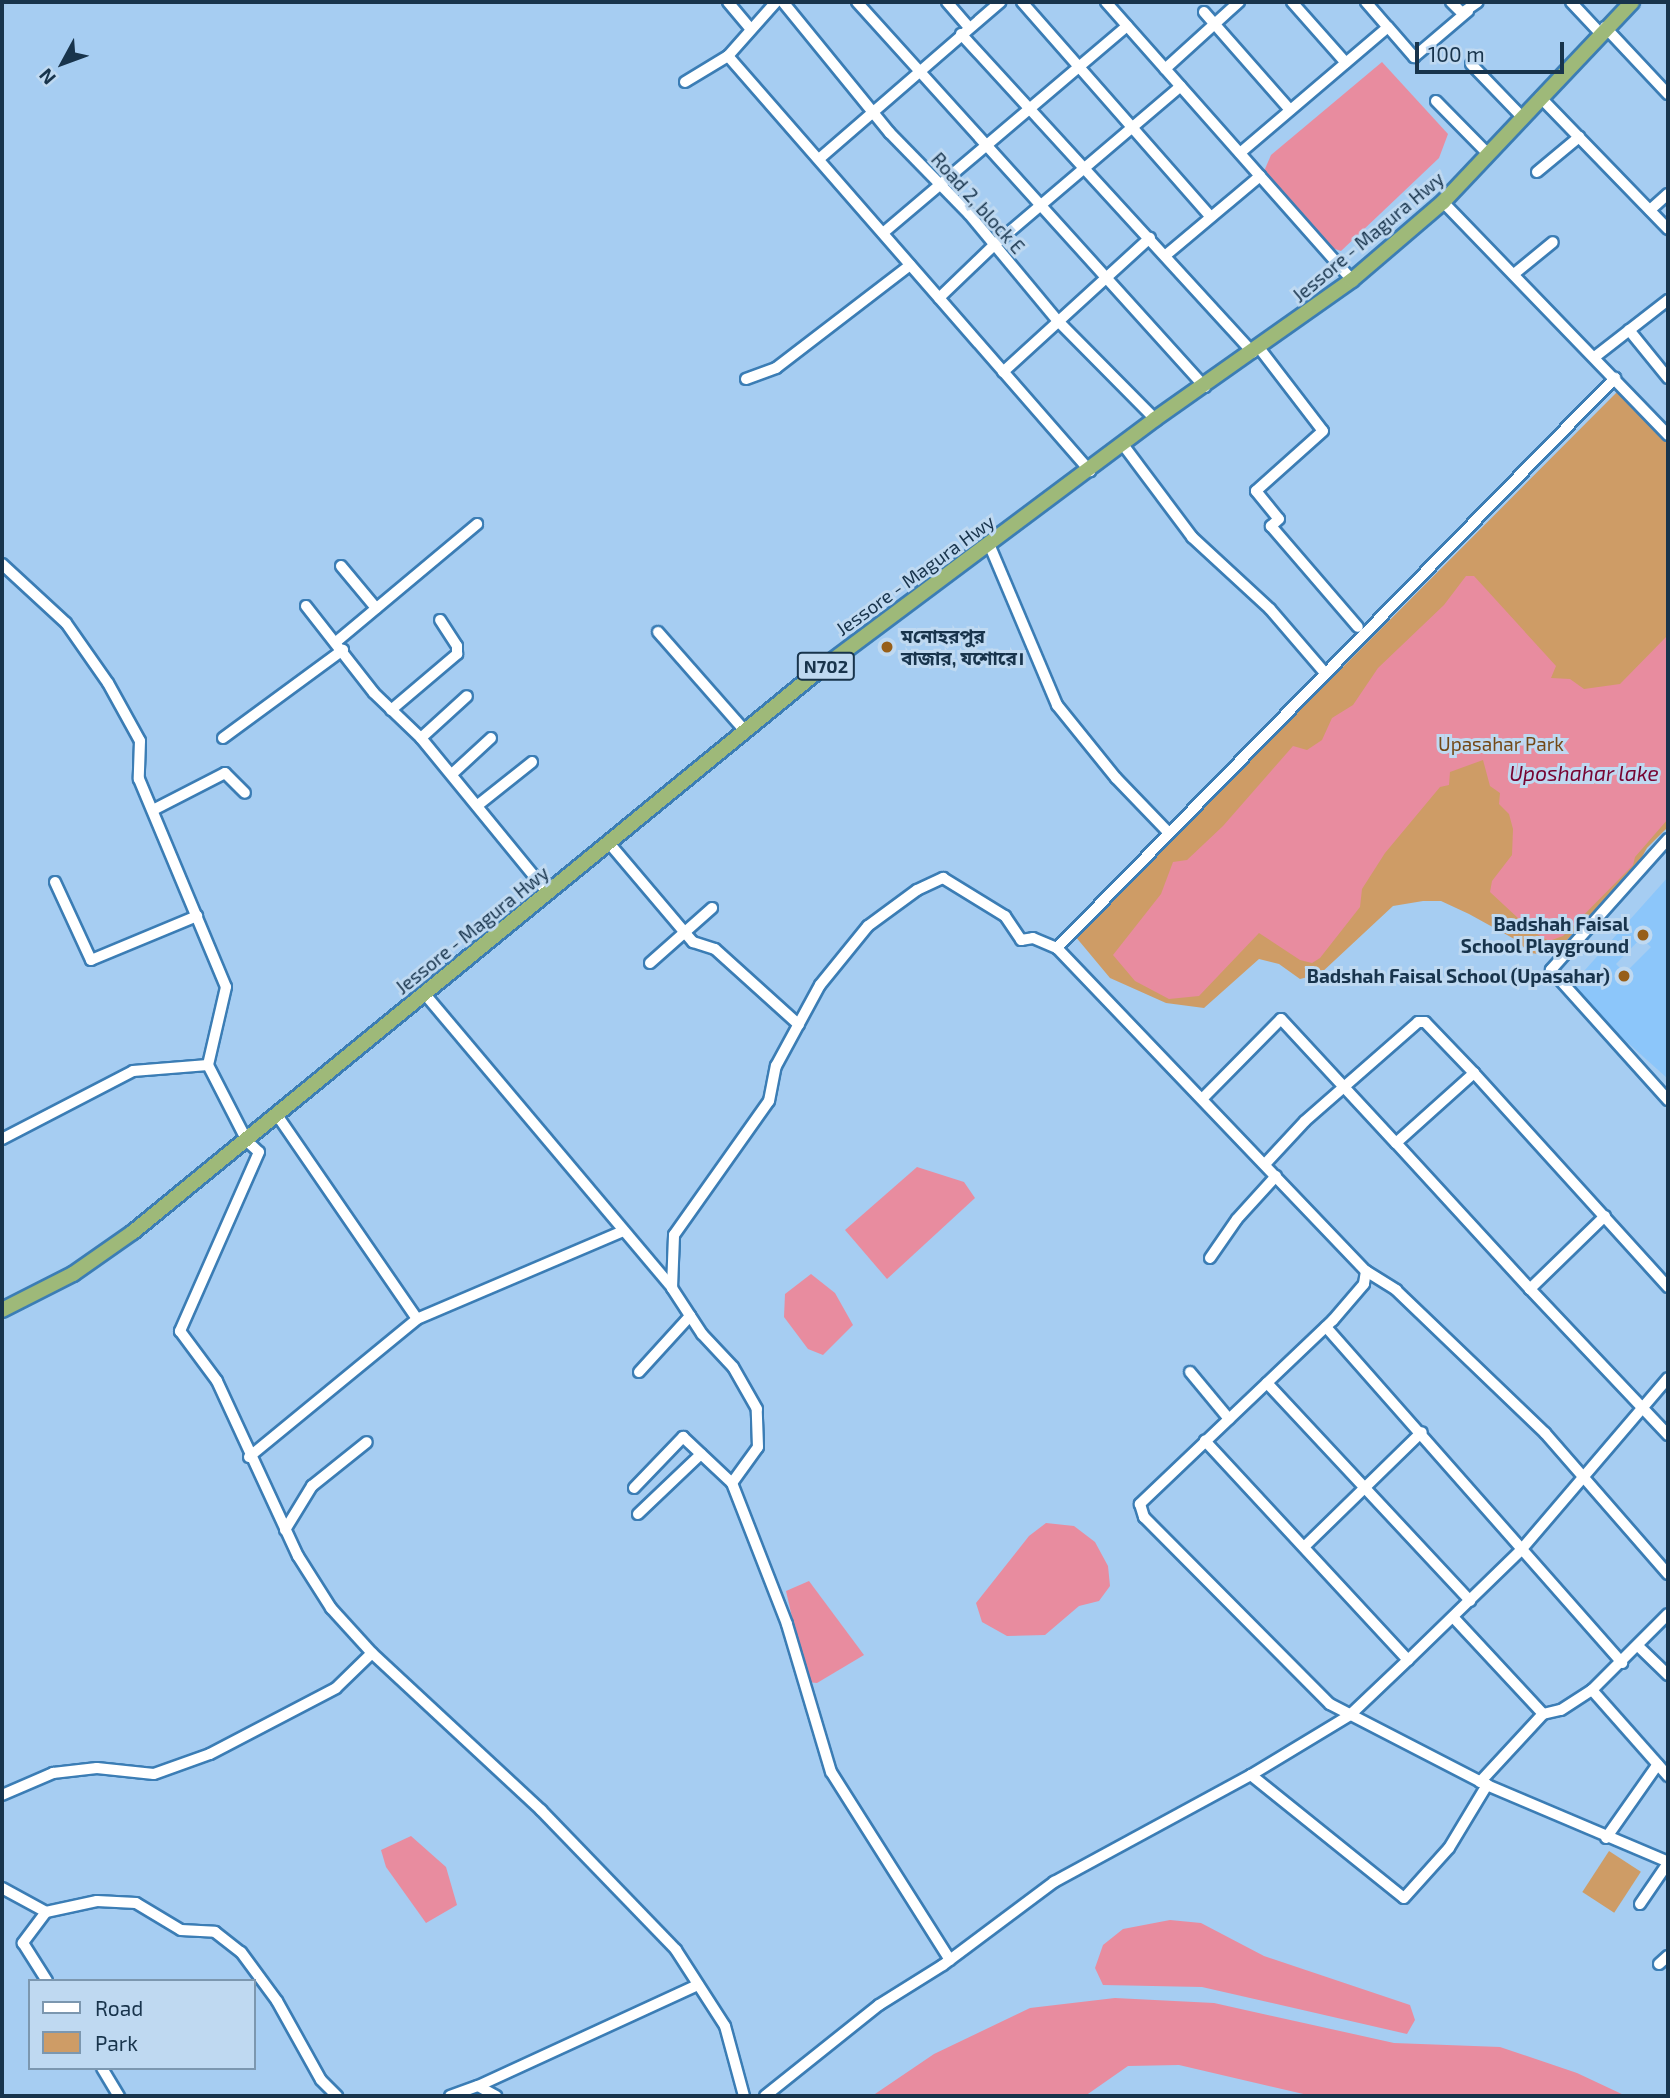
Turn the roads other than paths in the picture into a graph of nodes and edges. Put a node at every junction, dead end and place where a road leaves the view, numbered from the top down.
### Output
1 (728, 2) edge
2 (776, 2) edge
3 (783, 2) edge
4 (857, 2) edge
5 (947, 2) edge
6 (1000, 2) edge
7 (1022, 2) edge
8 (1106, 2) edge
9 (1239, 2) edge
10 (1292, 2) edge
11 (1366, 2) edge
12 (1451, 2) edge
13 (1478, 2) edge
14 (1571, 2) edge
15 (1632, 2) edge
16 (1468, 10) junction
17 (1204, 12) dead end
18 (1215, 24) junction
19 (1127, 26) junction
20 (1388, 27) junction
21 (750, 28) junction
22 (1603, 30) junction
23 (965, 31) junction
24 (728, 56) junction
25 (1346, 62) junction
26 (1471, 64) dead end
27 (1079, 67) junction
28 (1166, 69) junction
29 (920, 71) junction
30 (685, 82) dead end
31 (1181, 86) junction
32 (1668, 94) edge
33 (1540, 97) junction
34 (1436, 101) dead end
35 (1031, 109) junction
36 (1290, 110) junction
37 (872, 111) junction
38 (1522, 117) junction
39 (1132, 128) junction
40 (1578, 137) junction
41 (987, 147) junction
42 (1240, 153) junction
43 (1488, 154) junction
44 (819, 159) junction
45 (1086, 168) junction
46 (1537, 172) dead end
47 (1260, 176) junction
48 (939, 183) junction
49 (1668, 194) edge
50 (1443, 202) junction
51 (1042, 208) junction
52 (1650, 210) junction
53 (1211, 217) junction
54 (1668, 229) edge
55 (883, 233) junction
56 (1150, 238) junction
57 (1553, 242) dead end
58 (994, 245) junction
59 (1166, 255) junction
60 (910, 265) junction
61 (1514, 274) junction
62 (1107, 278) junction
63 (1352, 280) junction
64 (939, 298) junction
65 (1668, 300) edge
66 (1056, 320) junction
67 (1629, 330) junction
68 (1256, 351) junction
69 (1596, 356) junction
70 (1003, 372) junction
71 (1615, 378) junction
72 (1668, 378) edge
73 (746, 379) dead end
74 (1205, 387) junction
75 (1155, 419) junction
76 (1668, 435) edge
77 (1124, 446) junction
78 (1090, 471) junction
79 (477, 524) dead end
80 (989, 544) junction
81 (2, 564) edge
82 (341, 566) dead end
83 (306, 606) dead end
84 (376, 608) junction
85 (440, 620) dead end
86 (1358, 626) dead end
87 (658, 632) dead end
88 (336, 642) junction
89 (343, 650) junction
90 (1325, 673) junction
91 (467, 696) dead end
92 (391, 709) junction
93 (745, 731) junction
94 (223, 738) dead end
95 (421, 738) junction
96 (491, 738) dead end
97 (532, 762) dead end
98 (452, 774) junction
99 (245, 793) dead end
100 (478, 805) junction
101 (153, 810) junction
102 (1169, 833) junction
103 (1668, 839) edge
104 (609, 843) junction
105 (55, 882) dead end
106 (548, 893) junction
107 (712, 908) dead end
108 (197, 916) junction
109 (686, 933) junction
110 (1057, 948) junction
111 (650, 962) dead end
112 (424, 993) junction
113 (799, 1025) junction
114 (208, 1065) junction
115 (1474, 1073) junction
116 (1345, 1088) junction
117 (1203, 1098) junction
118 (1668, 1100) edge
119 (277, 1115) junction
120 (2, 1139) edge
121 (247, 1141) junction
122 (1396, 1143) junction
123 (1266, 1163) junction
124 (1276, 1176) junction
125 (1605, 1216) junction
126 (624, 1231) junction
127 (1210, 1258) dead end
128 (1366, 1271) junction
129 (1668, 1286) edge
130 (672, 1288) junction
131 (1530, 1289) junction
132 (2, 1310) edge
133 (690, 1316) junction
134 (417, 1319) junction
135 (1326, 1327) junction
136 (639, 1372) dead end
137 (1190, 1372) dead end
138 (1668, 1378) edge
139 (1267, 1383) junction
140 (1644, 1408) junction
141 (1229, 1419) junction
142 (1422, 1432) junction
143 (1668, 1435) edge
144 (1205, 1441) junction
145 (367, 1442) dead end
146 (701, 1454) junction
147 (249, 1457) junction
148 (1584, 1480) junction
149 (732, 1483) junction
150 (634, 1488) dead end
151 (1364, 1488) junction
152 (638, 1514) dead end
153 (285, 1530) junction
154 (1304, 1546) junction
155 (1521, 1550) junction
156 (1668, 1574) edge
157 (1470, 1601) junction
158 (1668, 1614) edge
159 (1453, 1617) junction
160 (1638, 1646) junction
161 (372, 1653) junction
162 (1408, 1660) junction
163 (1622, 1663) junction
164 (1668, 1675) edge
165 (1592, 1690) junction
166 (1543, 1714) junction
167 (1350, 1715) junction
168 (1658, 1764) junction
169 (1251, 1776) junction
170 (1668, 1776) edge
171 (1483, 1783) junction
172 (2, 1795) edge
173 (1606, 1838) junction
174 (1668, 1863) edge
175 (2, 1888) edge
176 (1640, 1904) dead end
177 (46, 1912) junction
178 (1668, 1956) edge
179 (950, 1960) junction
180 (1659, 1964) dead end
181 (46, 1979) edge
182 (698, 1985) junction
183 (103, 2070) edge
184 (478, 2086) junction
185 (119, 2096) edge
186 (337, 2096) edge
187 (450, 2096) edge
188 (496, 2096) edge
189 (744, 2096) edge
190 (765, 2096) edge

1 - 21 street
2 - 21 street
3 - 37 street, Road 2, block E
4 - 29 street
5 - 23 street
6 - 23 street
7 - 27 street
8 - 19 street
9 - 18 street
10 - 25 street
11 - 20 street
12 - 16 street
13 - 16 street
14 - 22 street
15 - 22 highway, Jessore - Magura Hwy / N702
16 - 20 street
17 - 18 street
18 - 28 street
18 - 36 street
19 - 27 street
19 - 28 street
20 - 25 street
21 - 24 street
22 - 32 street
22 - 33 highway, Jessore - Magura Hwy / N702
23 - 29 street
23 - 35 street
24 - 30 street
24 - 44 street
25 - 36 street
26 - 38 street
27 - 35 street
27 - 39 street
28 - 31 street
29 - 37 street
29 - 41 street
31 - 39 street
31 - 42 street
33 - 38 highway, Jessore - Magura Hwy / N702
33 - 40 street
34 - 43 street
35 - 41 street
35 - 45 street
36 - 42 street
37 - 44 street
37 - 48 street, Road 2, block E
38 - 43 highway, Jessore - Magura Hwy / N702
39 - 45 street
39 - 53 street
40 - 46 street
40 - 52 street
41 - 48 street
41 - 51 street
42 - 47 street
43 - 50 highway, Jessore - Magura Hwy / N702
44 - 55 street
45 - 51 street
45 - 56 street
47 - 53 street
47 - 63 street
48 - 55 street
48 - 58 street, Road 2, block E
49 - 52 street
50 - 61 street
50 - 63 highway, Jessore - Magura Hwy / N702
51 - 58 street
51 - 62 street
52 - 54 street
53 - 59 street
55 - 60 street
56 - 59 street
56 - 62 street
57 - 61 street
58 - 64 street
58 - 66 street, Road 2, block E
59 - 68 street
60 - 64 street
60 - 73 street
61 - 69 street
62 - 66 street
62 - 74 street
63 - 68 highway, Jessore - Magura Hwy / N702
64 - 70 street
65 - 67 street
66 - 70 street
66 - 75 street, Road 2, block E
67 - 69 street
67 - 72 street
68 - 74 highway, Jessore - Magura Hwy / N702
68 - 86 street
69 - 71 street
70 - 78 street
71 - 76 street
71 - 90 street
74 - 75 highway, Jessore - Magura Hwy / N702
75 - 77 highway, Jessore - Magura Hwy / N702
77 - 78 highway, Jessore - Magura Hwy / N702
77 - 90 street
78 - 80 highway, Jessore - Magura Hwy / N702
79 - 84 street
80 - 93 highway, Jessore - Magura Hwy / N702
80 - 102 street
81 - 101 street
82 - 84 street
83 - 88 street
84 - 88 street
85 - 92 street
87 - 93 street
88 - 89 street
89 - 92 street
89 - 94 street
90 - 102 street
91 - 95 street
92 - 95 street
93 - 104 highway, Jessore - Magura Hwy / N702
95 - 98 street
96 - 98 street
97 - 100 street
98 - 100 street
99 - 101 street
100 - 106 street
101 - 108 street
102 - 110 street
103 - 118 street
104 - 106 highway, Jessore - Magura Hwy / N702
104 - 109 street
105 - 108 street
106 - 112 highway, Jessore - Magura Hwy / N702
107 - 109 street
108 - 114 street
109 - 111 street
109 - 113 street
110 - 113 street
110 - 117 street
112 - 119 highway, Jessore - Magura Hwy / N702
112 - 126 street
113 - 130 street
114 - 120 street
114 - 121 street
115 - 116 street
115 - 122 street
115 - 125 street
116 - 117 street
116 - 122 street
116 - 123 street
117 - 123 street
119 - 121 highway, Jessore - Magura Hwy / N702
119 - 134 street
121 - 132 highway, Jessore - Magura Hwy / N702
121 - 147 street
122 - 131 street
123 - 124 street
124 - 127 street
124 - 128 street
125 - 129 street
125 - 131 street
126 - 130 street
126 - 134 street
128 - 135 street
128 - 148 street
130 - 133 street
131 - 140 street
133 - 136 street
133 - 149 street
134 - 147 street
135 - 139 street
135 - 142 street
137 - 141 street
138 - 140 street
139 - 141 street
139 - 151 street
140 - 143 street
140 - 148 street
141 - 144 street
142 - 151 street
142 - 155 street
144 - 154 street
144 - 167 street
145 - 153 street
146 - 149 street
146 - 150 street
146 - 152 street
147 - 153 street
148 - 155 street
148 - 156 street
149 - 179 street
151 - 154 street
151 - 157 street
153 - 161 street
154 - 162 street
155 - 157 street
155 - 163 street
157 - 159 street
158 - 160 street
159 - 162 street
159 - 166 street
160 - 163 street
160 - 164 street
161 - 172 street
161 - 182 street
162 - 167 street
163 - 165 street
165 - 166 street
165 - 168 street
166 - 171 street
167 - 169 street
167 - 171 street
168 - 170 street
168 - 173 street
169 - 171 street
169 - 179 street
171 - 173 street
173 - 174 street
174 - 176 street
175 - 177 street
177 - 181 street
177 - 186 street
178 - 180 street
179 - 190 street
182 - 184 street
182 - 189 street
183 - 185 street
184 - 187 street
184 - 188 street

